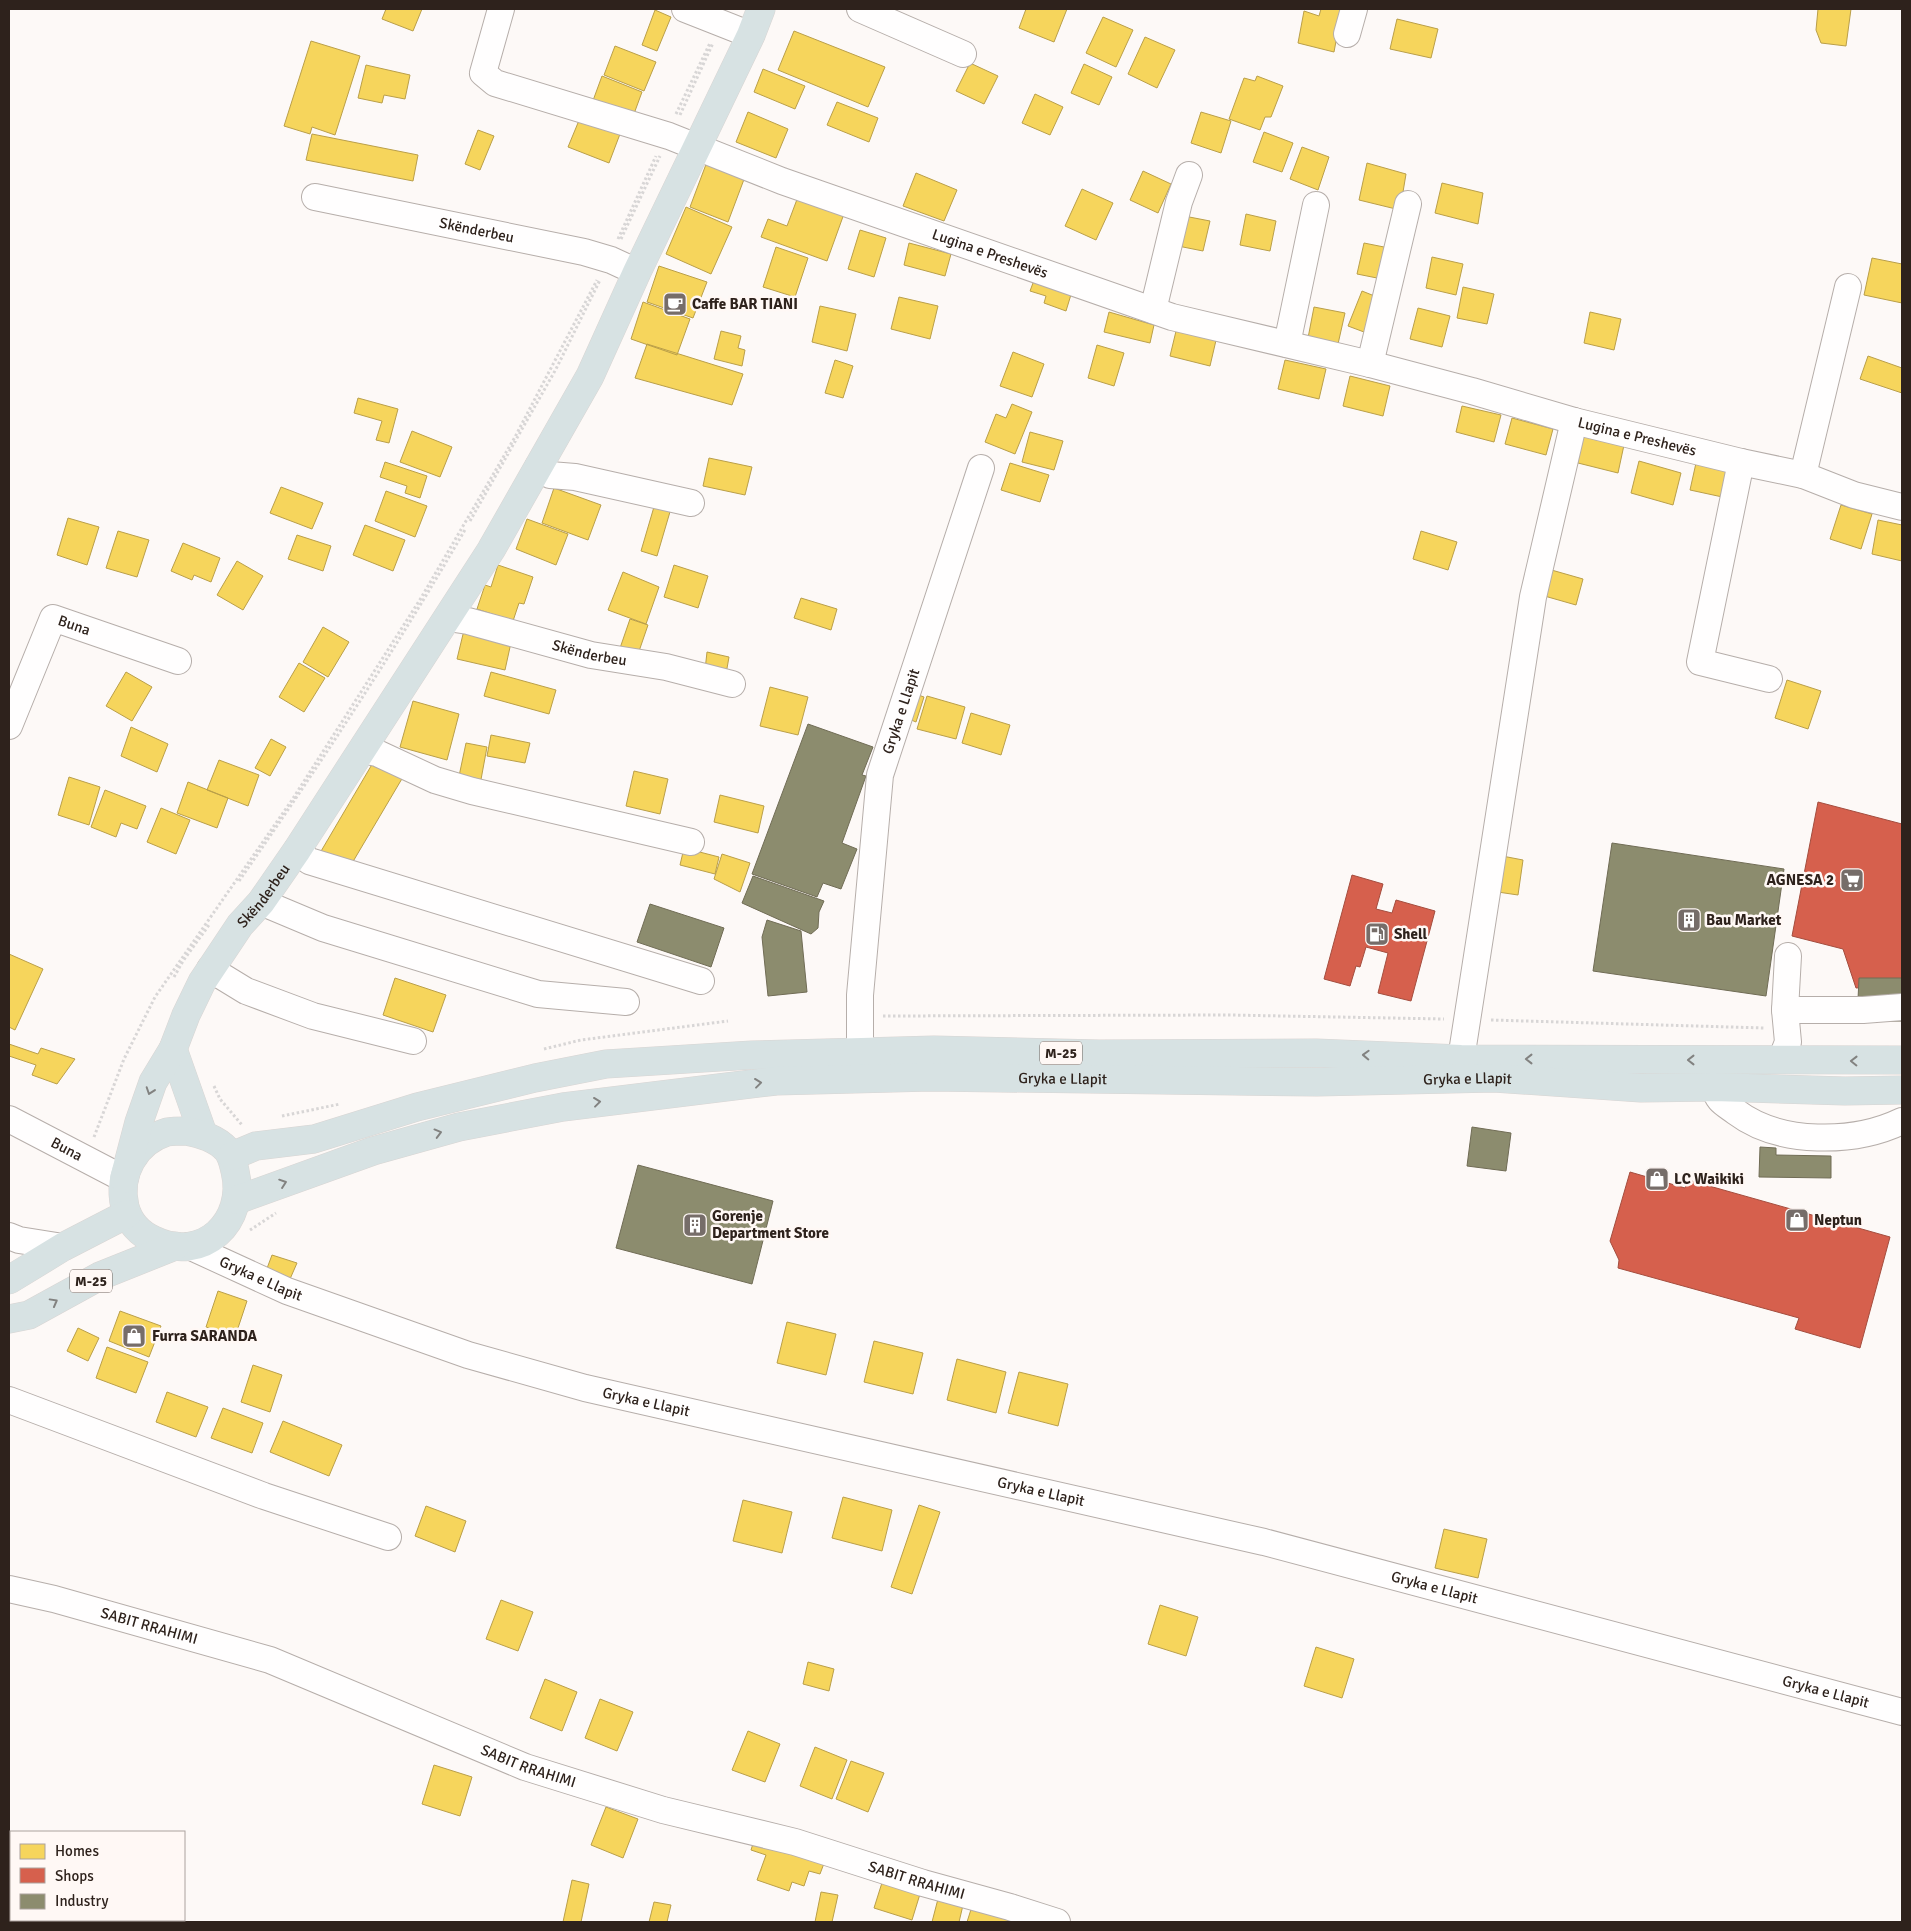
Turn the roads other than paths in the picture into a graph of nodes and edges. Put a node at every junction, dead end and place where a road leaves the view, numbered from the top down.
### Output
1 (501, 9) edge
2 (685, 9) edge
3 (761, 9) edge
4 (860, 9) edge
5 (1354, 9) edge
6 (1347, 34) dead end
7 (751, 35) junction
8 (963, 54) dead end
9 (698, 148) junction
10 (1190, 175) dead end
11 (315, 196) dead end
12 (1316, 204) dead end
13 (1408, 204) dead end
14 (637, 272) junction
15 (1848, 287) dead end
16 (1153, 310) junction
17 (1287, 344) junction
18 (1370, 364) junction
19 (1574, 421) junction
20 (1742, 462) junction
21 (538, 467) junction
22 (981, 468) dead end
23 (1803, 475) junction
24 (691, 503) dead end
25 (1902, 507) edge
26 (448, 618) junction
27 (178, 661) dead end
28 (1769, 679) dead end
29 (732, 684) dead end
30 (9, 726) edge
31 (364, 750) junction
32 (691, 842) dead end
33 (297, 850) junction
34 (261, 902) junction
35 (1788, 956) dead end
36 (210, 969) junction
37 (701, 981) dead end
38 (626, 1002) dead end
39 (1902, 1008) edge
40 (1786, 1019) junction
41 (413, 1041) dead end
42 (173, 1048) junction
43 (860, 1053) junction
44 (1461, 1059) junction
45 (1781, 1060) junction
46 (1902, 1060) edge
47 (1714, 1088) junction
48 (1902, 1090) edge
49 (9, 1119) edge
50 (1902, 1121) edge
51 (203, 1134) junction
52 (232, 1156) junction
53 (124, 1179) junction
54 (237, 1200) junction
55 (127, 1214) junction
56 (9, 1236) edge
57 (182, 1246) junction
58 (63, 1247) junction
59 (9, 1280) edge
60 (9, 1319) edge
61 (9, 1400) edge
62 (388, 1537) dead end
63 (9, 1589) edge
64 (1902, 1712) edge
65 (1056, 1922) edge

1 - 9 street, Lugina e Preshevës
2 - 7 street
3 - 7 main road, Skënderbeu
4 - 8 street
5 - 6 street
7 - 9 main road, Skënderbeu
9 - 14 main road, Skënderbeu
9 - 16 street, Lugina e Preshevës
10 - 16 street
11 - 14 street, Skënderbeu
12 - 17 street
13 - 18 street
14 - 21 main road, Skënderbeu
15 - 23 street
16 - 17 street, Lugina e Preshevës
17 - 18 street, Lugina e Preshevës
18 - 19 street, Lugina e Preshevës
19 - 20 street, Lugina e Preshevës
19 - 44 street
20 - 23 street, Lugina e Preshevës
20 - 28 street
21 - 24 street
21 - 26 main road, Skënderbeu
22 - 43 street, Gryka e Llapit
23 - 25 street, Lugina e Preshevës
26 - 29 street, Skënderbeu
26 - 31 main road, Skënderbeu
27 - 30 street, Buna
31 - 32 street
31 - 33 main road, Skënderbeu
33 - 34 main road, Skënderbeu
33 - 37 street
34 - 36 main road, Skënderbeu
34 - 38 street
35 - 40 street
36 - 41 street
36 - 42 main road, Skënderbeu
39 - 40 street
40 - 45 street
42 - 51 main road
42 -> 53 main road, Skënderbeu
44 -> 43 main road, Gryka e Llapit / M-25
43 - 52 main road, Gryka e Llapit / M-25
45 -> 44 main road, Gryka e Llapit / M-25
46 -> 45 main road, Gryka e Llapit / M-25
47 - 48 main road, Gryka e Llapit / M-25
47 - 50 street
54 -> 47 main road, Gryka e Llapit / M-25
49 - 53 street, Buna
51 - 52 main road
51 - 53 main road
52 - 54 main road
53 - 55 main road
54 - 57 main road
55 - 57 main road
55 - 58 main road, M-25
56 - 58 street
60 -> 57 main road, M-25
57 - 64 street, Gryka e Llapit
58 - 59 main road, M-25
61 - 62 street
63 - 65 street, SABIT RRAHIMI

